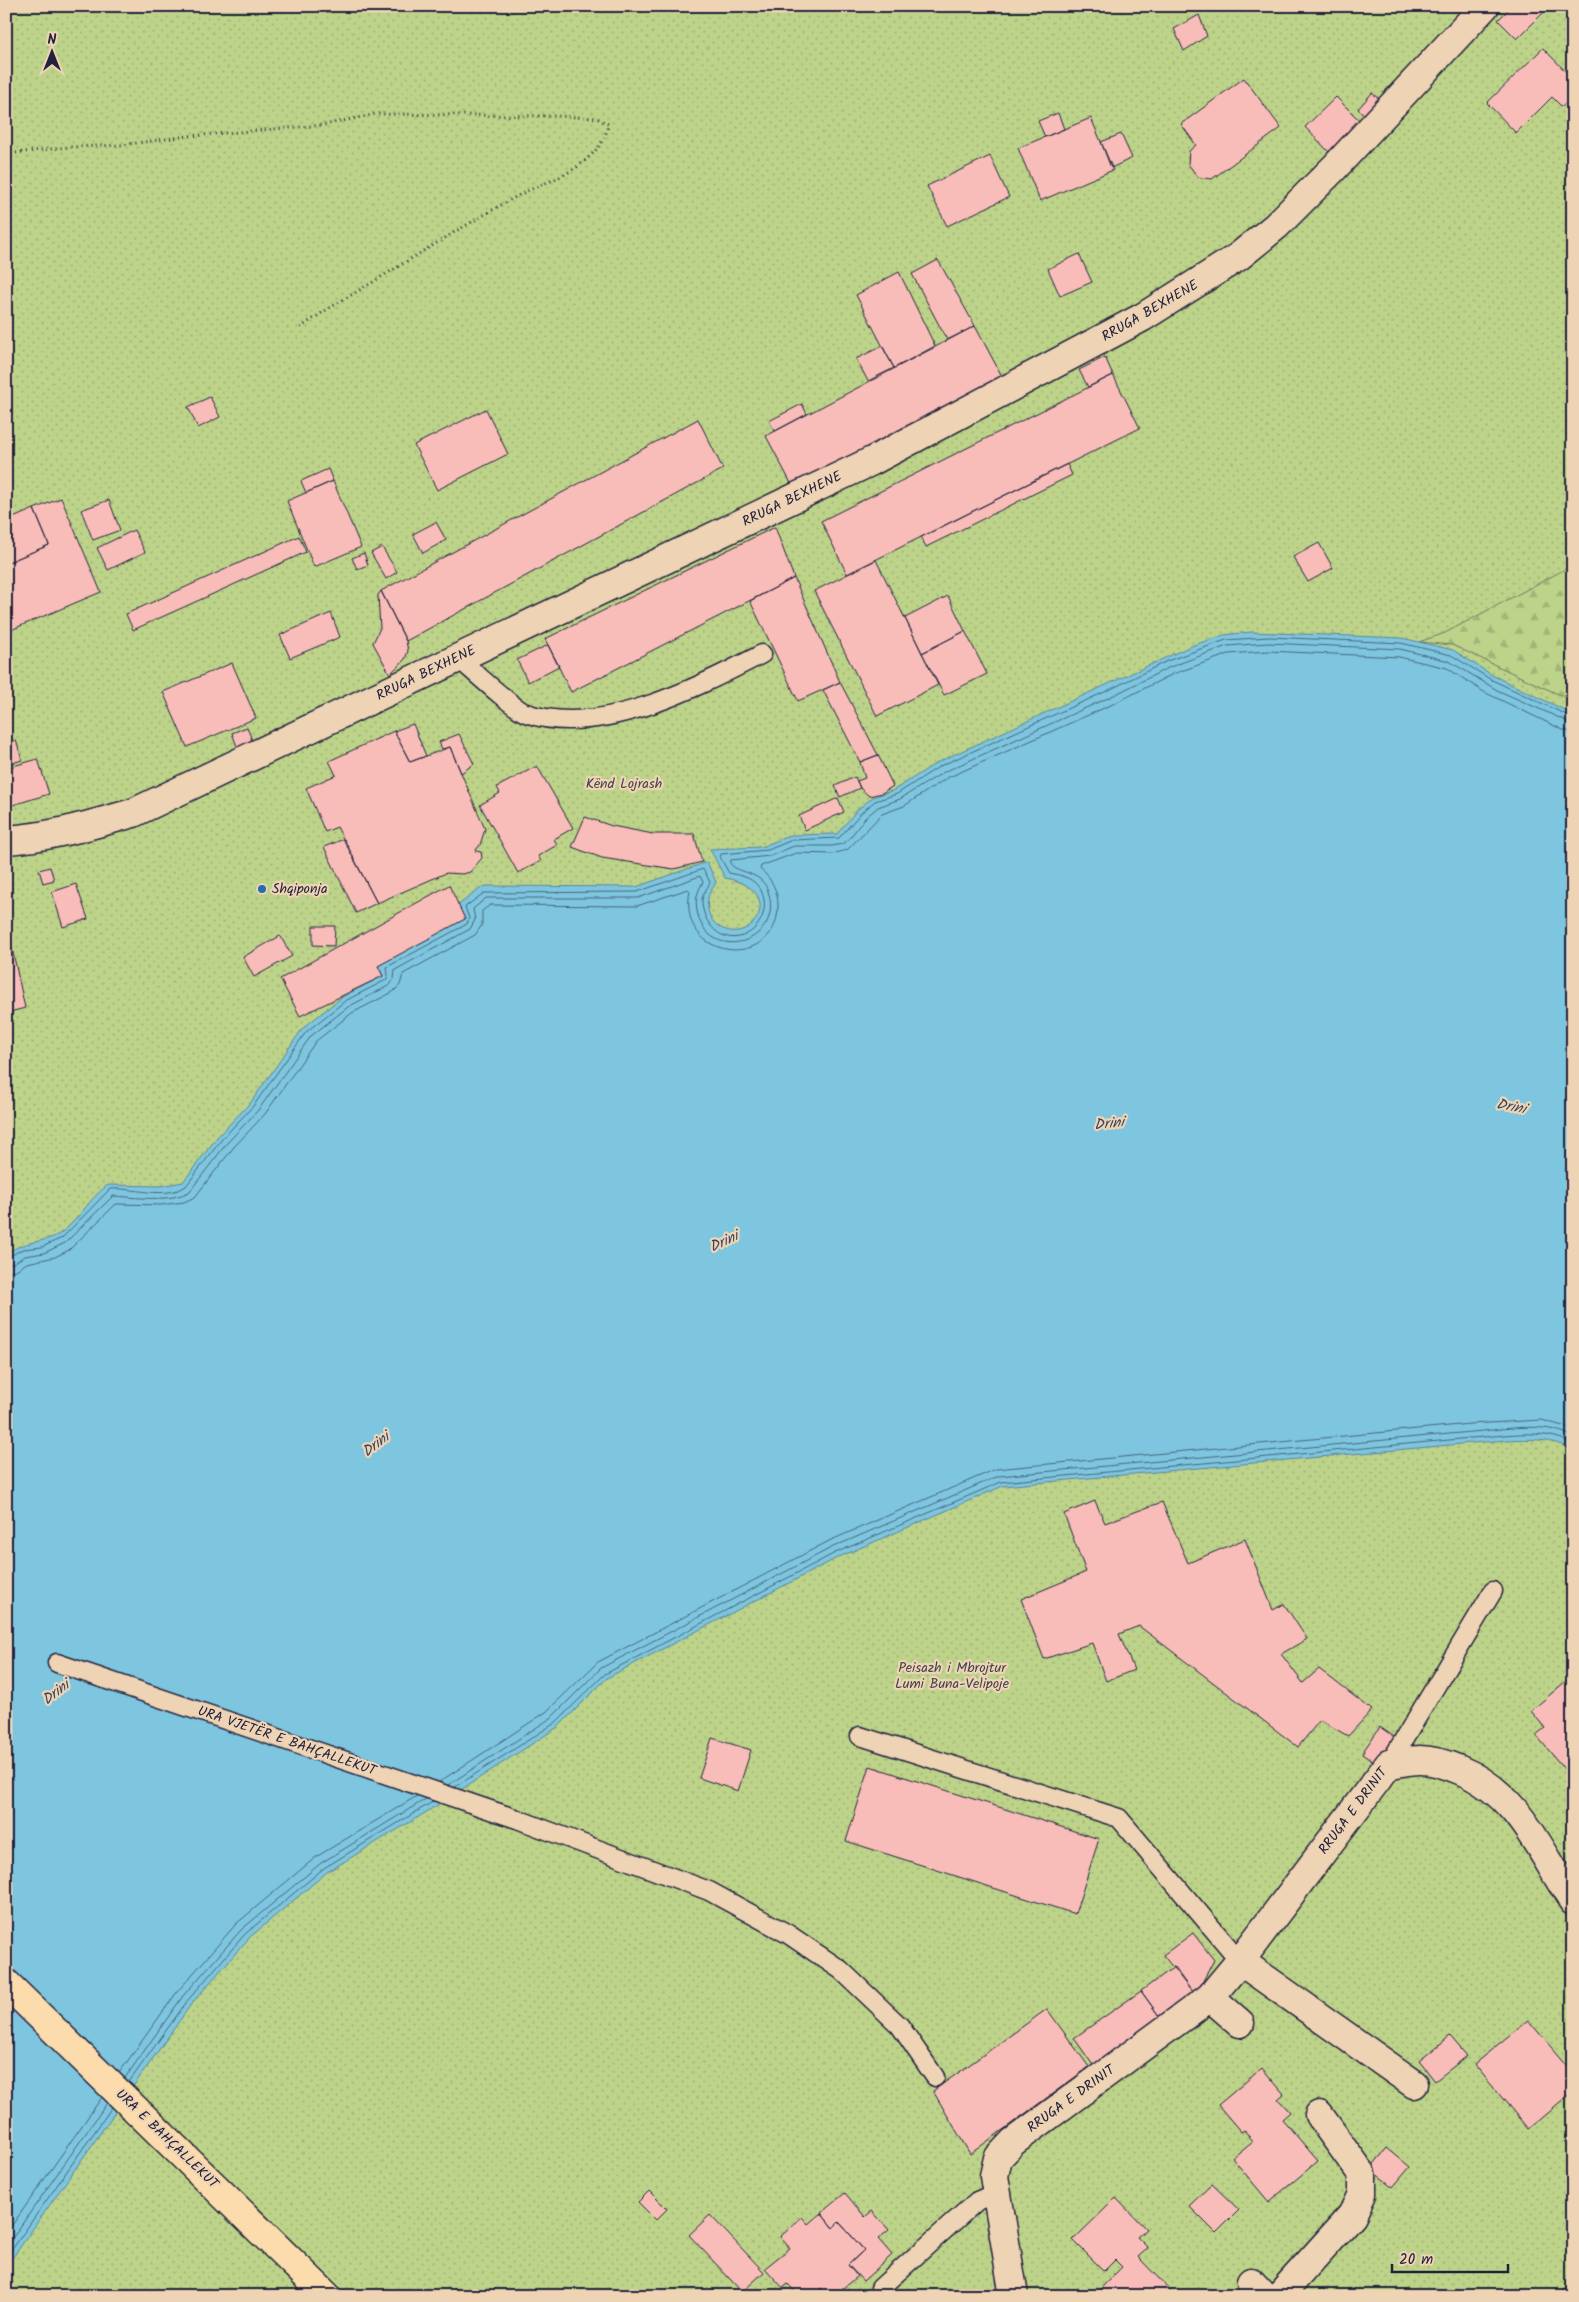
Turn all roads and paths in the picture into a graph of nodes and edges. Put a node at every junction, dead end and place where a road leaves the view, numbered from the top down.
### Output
1 (1485, 6) edge
2 (6, 154) edge
3 (298, 330) dead end
4 (762, 654) dead end
5 (458, 658) junction
6 (6, 840) edge
7 (1493, 1591) dead end
8 (57, 1663) dead end
9 (860, 1736) dead end
10 (1389, 1764) junction
11 (1573, 1901) edge
12 (1240, 1961) junction
13 (6, 1983) edge
14 (1210, 1997) junction
15 (1240, 2023) dead end
16 (936, 2077) dead end
17 (1414, 2084) dead end
18 (1319, 2115) dead end
19 (996, 2193) junction
20 (880, 2288) dead end
21 (327, 2296) edge
22 (1014, 2296) edge
23 (1279, 2296) edge

1 - 5 street, RRUGA BEXHENE
2 - 3 path
4 - 5 lane
5 - 6 street, RRUGA BEXHENE
7 - 10 lane
8 - 16 lane, URA VJETËR E BAHÇALLEKUT
9 - 12 lane
10 - 11 street, RRUGA E DRINIT
10 - 12 street, RRUGA E DRINIT
12 - 14 street, RRUGA E DRINIT
12 - 17 street
13 - 21 main road, URA E BAHÇALLEKUT
14 - 15 street
14 - 19 street, RRUGA E DRINIT
18 - 23 street
19 - 20 lane
19 - 22 street, RRUGA E DRINIT

